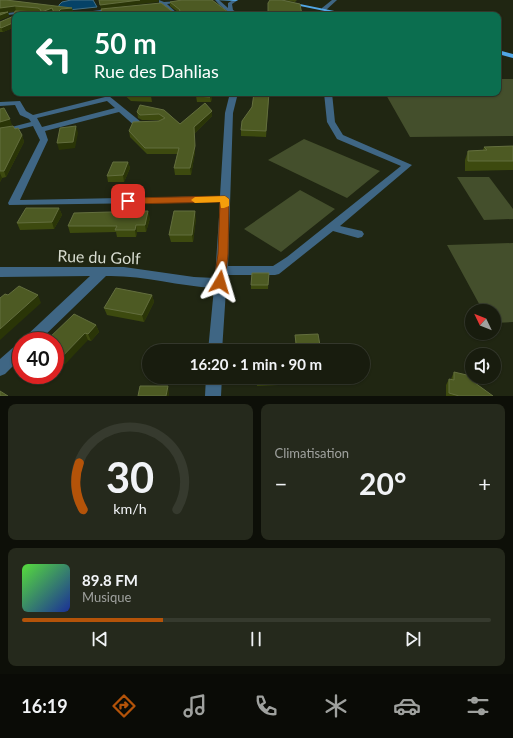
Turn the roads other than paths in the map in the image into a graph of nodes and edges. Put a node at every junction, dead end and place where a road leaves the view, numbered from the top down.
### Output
1 (186, 0) edge
2 (196, 0) edge
3 (217, 0) edge
4 (236, 0) edge
5 (273, 0) edge
6 (335, 0) edge
7 (178, 1) junction
8 (161, 2) edge
9 (148, 5) edge
10 (117, 9) edge
11 (324, 9) junction
12 (231, 11) joint
13 (90, 12) edge
14 (173, 12) edge
15 (338, 12) edge
16 (12, 14) edge
17 (0, 15) edge
18 (12, 18) edge
19 (5, 21) edge
20 (501, 53) edge
21 (513, 56) edge
22 (233, 96) edge
23 (328, 96) edge
24 (0, 104) edge
25 (120, 109) junction
26 (36, 124) junction
27 (153, 124) edge
28 (0, 132) edge
29 (225, 199) junction
30 (331, 227) junction
31 (358, 234) dead end
32 (104, 270) junction
33 (0, 272) edge
34 (220, 276) junction
35 (39, 332) edge
36 (215, 344) edge
37 (12, 358) edge
38 (0, 369) edge
39 (214, 384) edge
40 (213, 396) edge

1 - 7 street
2 - 7 street
3 - 4 main road
3 - 12 street
4 - 12 street
5 - 11 main road
6 - 11 street
7 - 8 street
8 - 9 street
8 - 14 street
10 - 13 street
11 - 15 main road
16 - 17 street
18 - 19 street
20 - 21 main road
22 - 29 street
23 - 30 street, Rue du Golf
24 - 26 street
25 - 26 street
25 - 26 street
25 - 27 street
26 - 28 street
26 - 29 street
29 - 34 street
30 - 31 street
30 - 34 street, Rue du Golf
32 - 33 street, Rue du Golf
32 - 34 street, Rue du Golf
32 - 35 street
34 - 36 street
37 - 38 street
39 - 40 street

